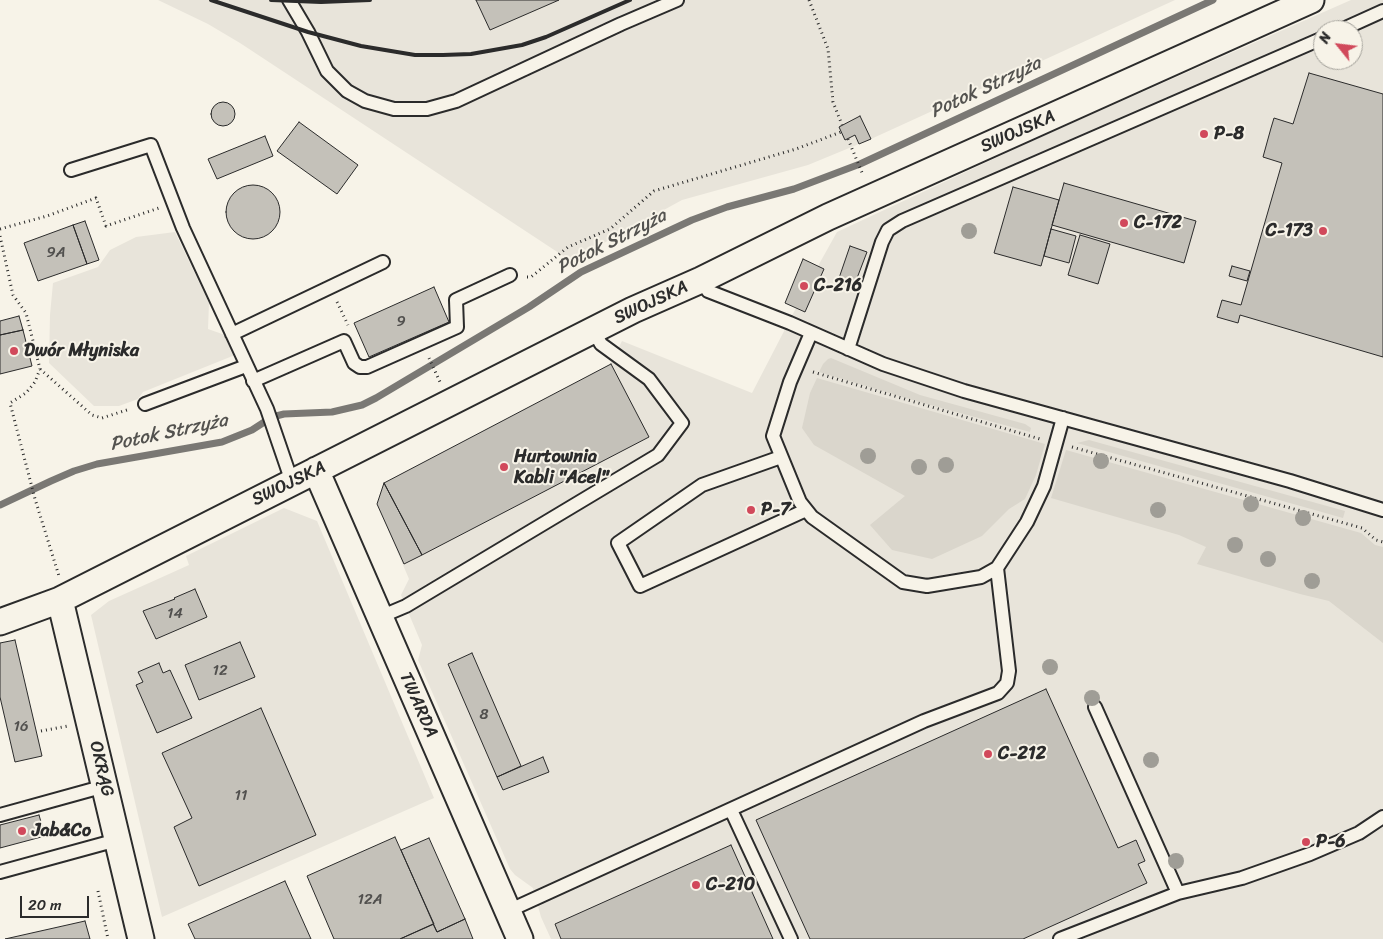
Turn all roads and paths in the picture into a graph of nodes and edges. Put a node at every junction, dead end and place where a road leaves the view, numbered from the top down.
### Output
1 (289, 0) edge
2 (677, 0) edge
3 (809, 0) edge
4 (1311, 0) edge
5 (1383, 11) edge
6 (1363, 20) edge
7 (1313, 42) edge
8 (842, 125) dead end
9 (841, 132) dead end
10 (848, 139) dead end
11 (71, 170) dead end
12 (863, 177) dead end
13 (173, 203) junction
14 (0, 230) edge
15 (0, 236) edge
16 (383, 262) dead end
17 (510, 275) joint
18 (701, 280) junction
19 (330, 287) junction
20 (593, 330) junction
21 (351, 332) dead end
22 (811, 333) junction
23 (232, 334) junction
24 (424, 348) junction
25 (848, 349) junction
26 (797, 364) junction
27 (246, 366) junction
28 (40, 369) junction
29 (436, 373) dead end
30 (253, 381) junction
31 (145, 404) joint
32 (1063, 418) junction
33 (1057, 443) junction
34 (781, 457) junction
35 (316, 470) junction
36 (292, 482) junction
37 (806, 510) junction
38 (1383, 510) edge
39 (1383, 542) edge
40 (997, 568) junction
41 (60, 591) junction
42 (380, 617) junction
43 (0, 622) edge
44 (1095, 707) dead end
45 (105, 786) junction
46 (730, 810) junction
47 (0, 815) edge
48 (1383, 817) edge
49 (117, 840) junction
50 (0, 872) edge
51 (98, 891) dead end
52 (1178, 893) junction
53 (508, 911) junction
54 (108, 939) edge
55 (141, 939) edge
56 (520, 939) edge
57 (791, 939) edge
58 (1060, 939) edge

1 - 2 lane
3 - 8 path
4 - 18 street, SWOJSKA
5 - 6 lane
7 - 25 lane
9 - 17 path
10 - 12 path
11 - 13 lane
13 - 14 path
13 - 23 lane
15 - 28 path
16 - 19 lane
17 - 24 lane
18 - 20 street, SWOJSKA
18 - 22 lane
19 - 21 path
19 - 23 lane
20 - 35 street, SWOJSKA
20 - 42 lane
22 - 25 lane
22 - 26 lane
23 - 27 lane
24 - 29 path
24 - 30 lane
25 - 32 lane
26 - 33 path
26 - 34 lane
27 - 30 lane
27 - 31 lane
28 - 31 path
28 - 41 path
30 - 36 lane
32 - 33 lane
32 - 38 lane
33 - 39 path
33 - 40 lane
34 - 37 lane
34 - 37 lane
35 - 36 street, SWOJSKA
35 - 42 street, TWARDA
36 - 41 street, SWOJSKA
37 - 40 lane
40 - 46 lane
41 - 43 street, SWOJSKA
41 - 45 street, OKRĄG
42 - 53 street, TWARDA
44 - 52 lane
45 - 47 lane
45 - 49 street, OKRĄG
46 - 53 lane
46 - 57 lane
48 - 52 lane
49 - 50 lane
49 - 55 street, OKRĄG
51 - 54 path
52 - 58 lane
53 - 56 street, TWARDA

